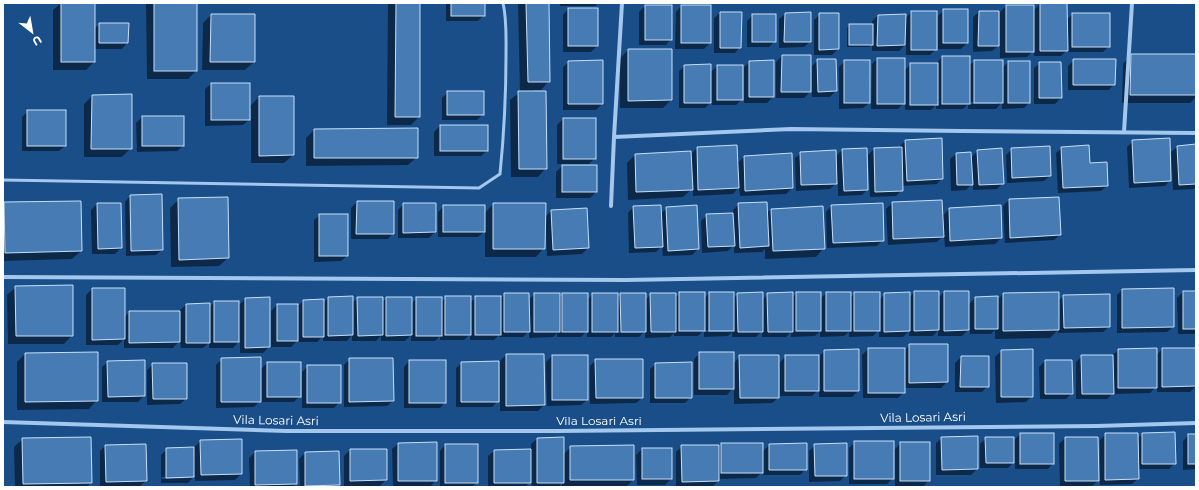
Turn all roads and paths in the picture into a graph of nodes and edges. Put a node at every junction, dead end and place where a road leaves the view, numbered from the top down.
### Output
1 (503, 3) edge
2 (622, 3) edge
3 (1132, 3) edge
4 (1124, 132) junction
5 (1196, 133) edge
6 (614, 137) junction
7 (3, 180) edge
8 (611, 206) dead end
9 (1196, 270) edge
10 (3, 277) edge
11 (3, 422) edge
12 (1196, 422) edge

1 - 7 lane
2 - 6 street
3 - 4 street
4 - 5 street
4 - 6 street
6 - 8 street
9 - 10 street
11 - 12 street, Vila Losari Asri

